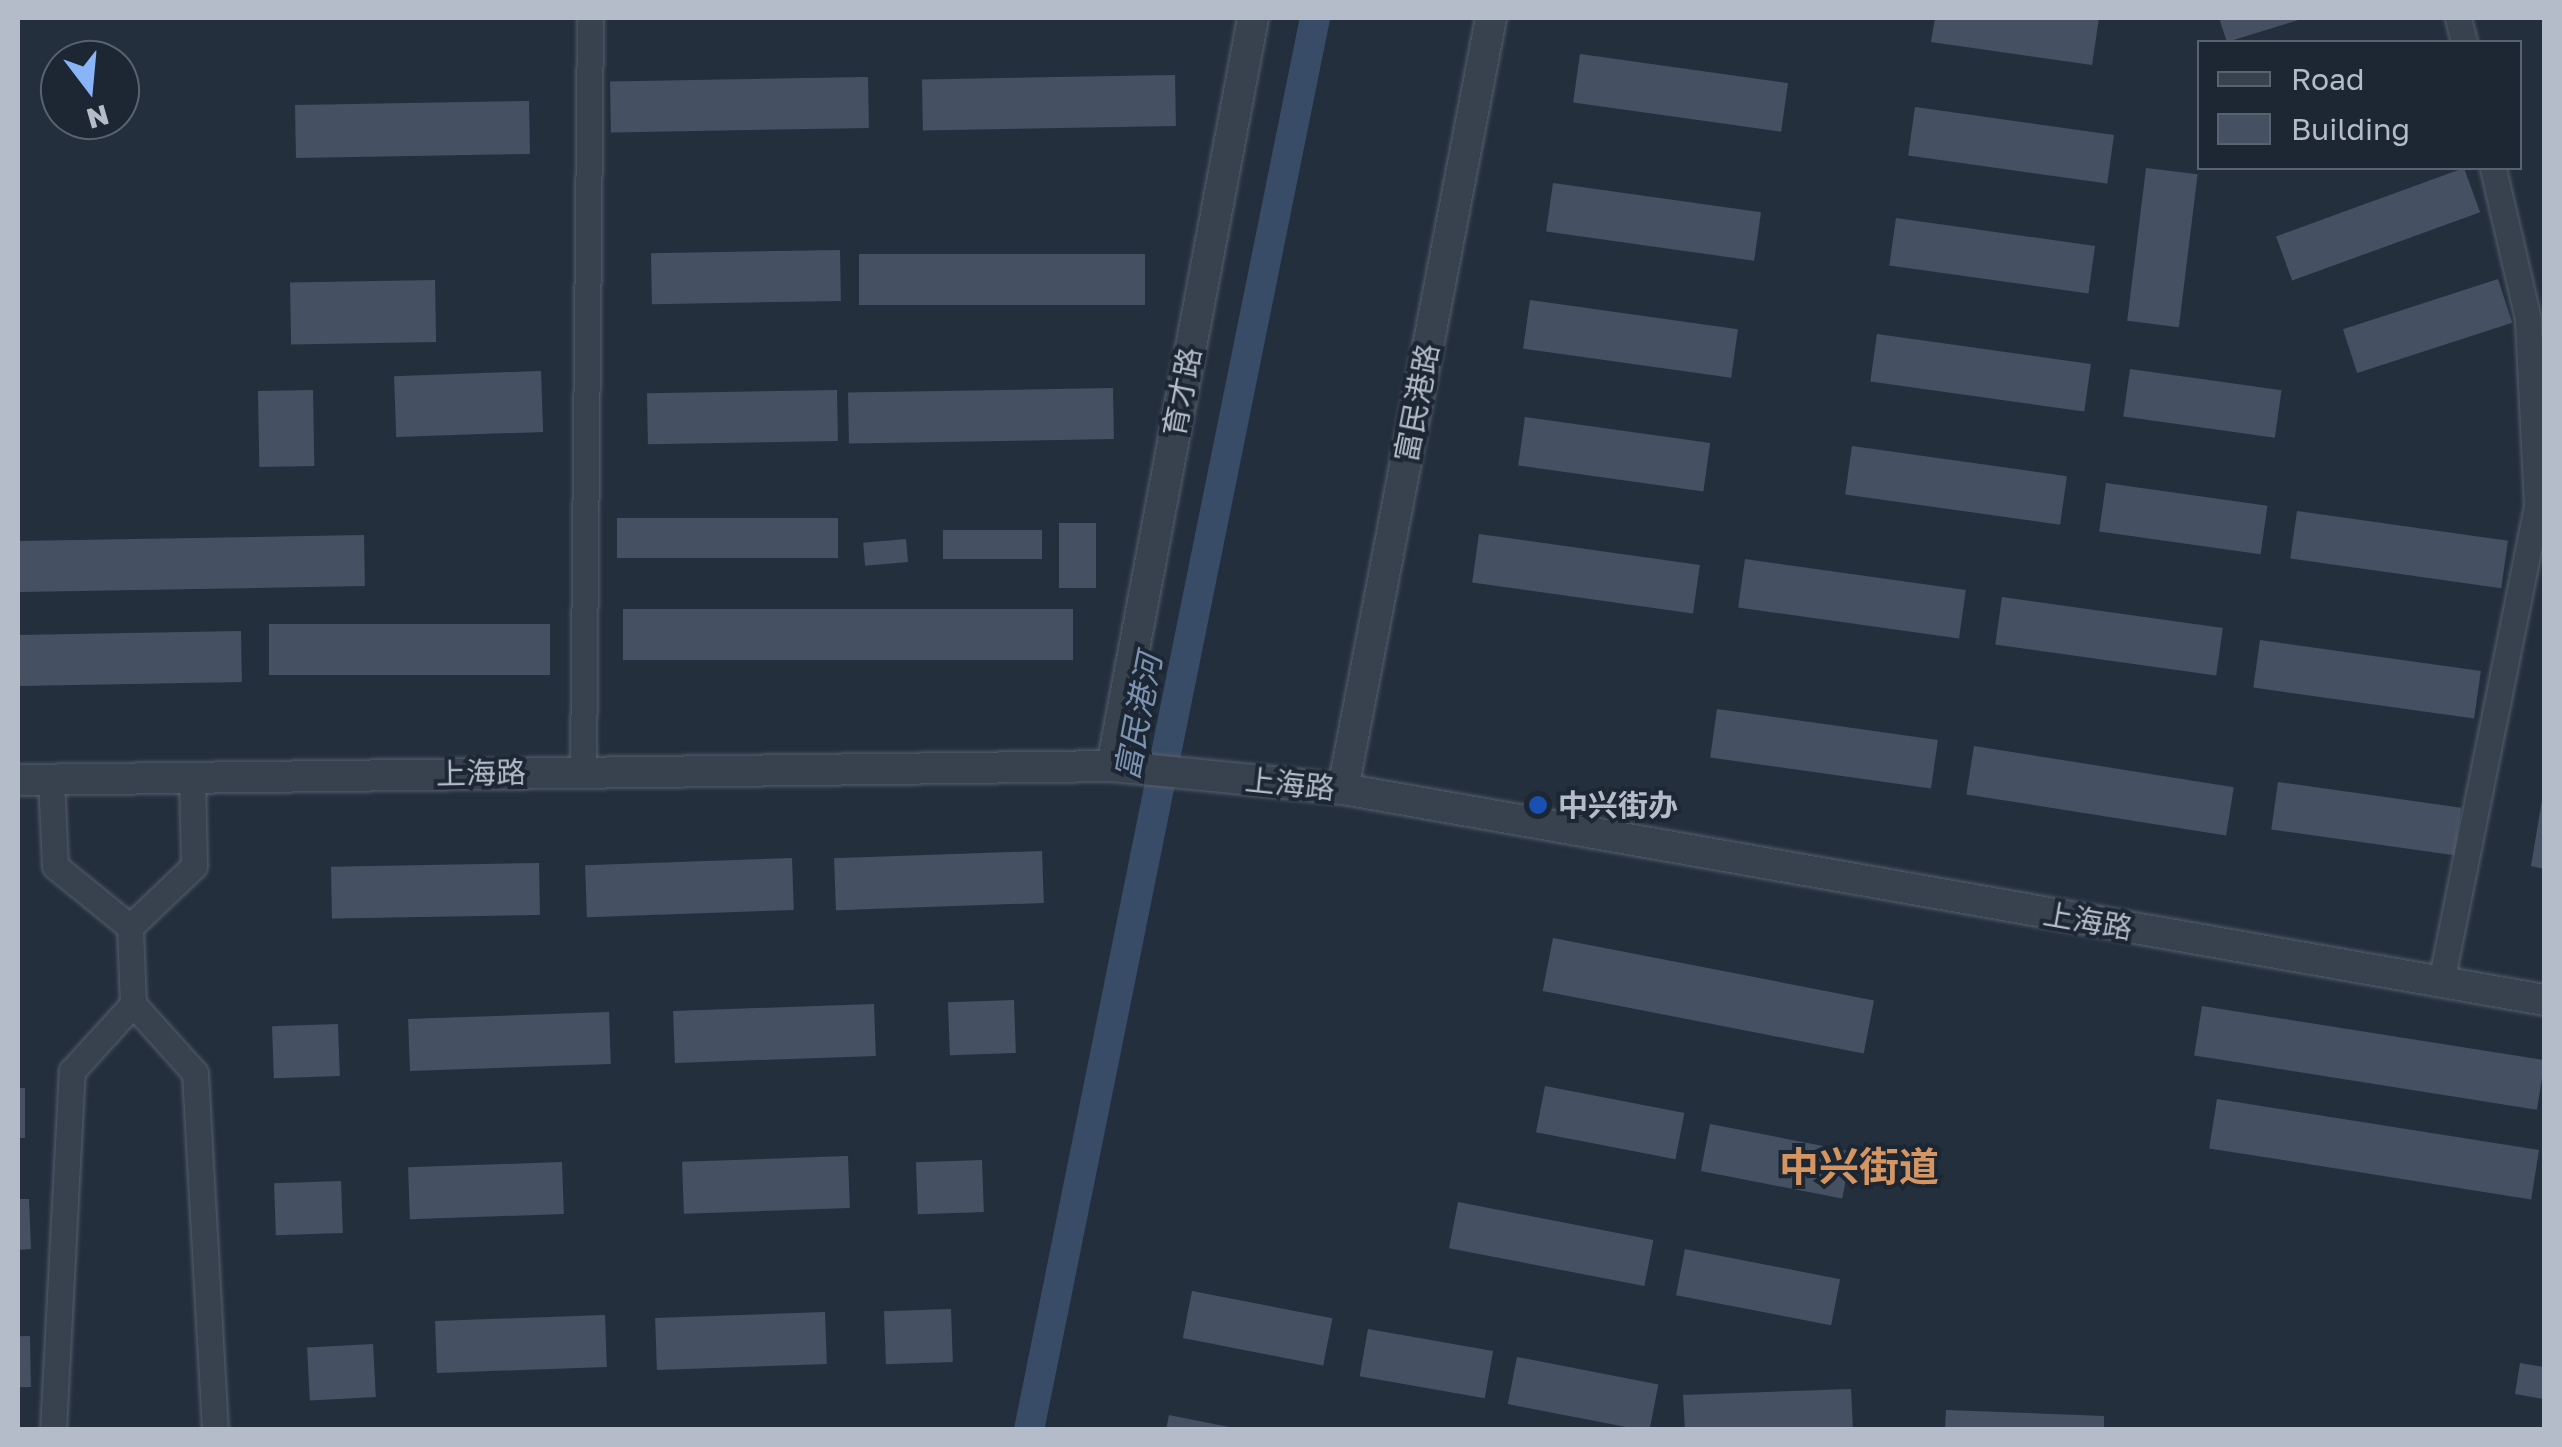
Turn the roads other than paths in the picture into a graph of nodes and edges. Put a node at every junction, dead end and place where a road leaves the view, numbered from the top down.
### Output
1 (590, 18) edge
2 (1253, 18) edge
3 (1491, 18) edge
4 (2493, 170) edge
5 (1113, 766) junction
6 (583, 771) junction
7 (192, 778) junction
8 (18, 780) edge
9 (51, 780) junction
10 (1343, 789) junction
11 (130, 927) junction
12 (2441, 982) junction
13 (2544, 1000) edge
14 (134, 1004) junction
15 (52, 1430) edge
16 (215, 1430) edge

1 - 6 street
2 - 5 street, 育才路
3 - 10 street, 富民港路
4 - 12 street
5 - 6 street, 上海路
5 - 10 street, 上海路
6 - 7 street, 上海路
7 - 9 street, 上海路
7 - 11 street
8 - 9 street, 上海路
9 - 11 street
10 - 12 street, 上海路
11 - 14 street
12 - 13 street, 上海路
14 - 15 street
14 - 16 street

